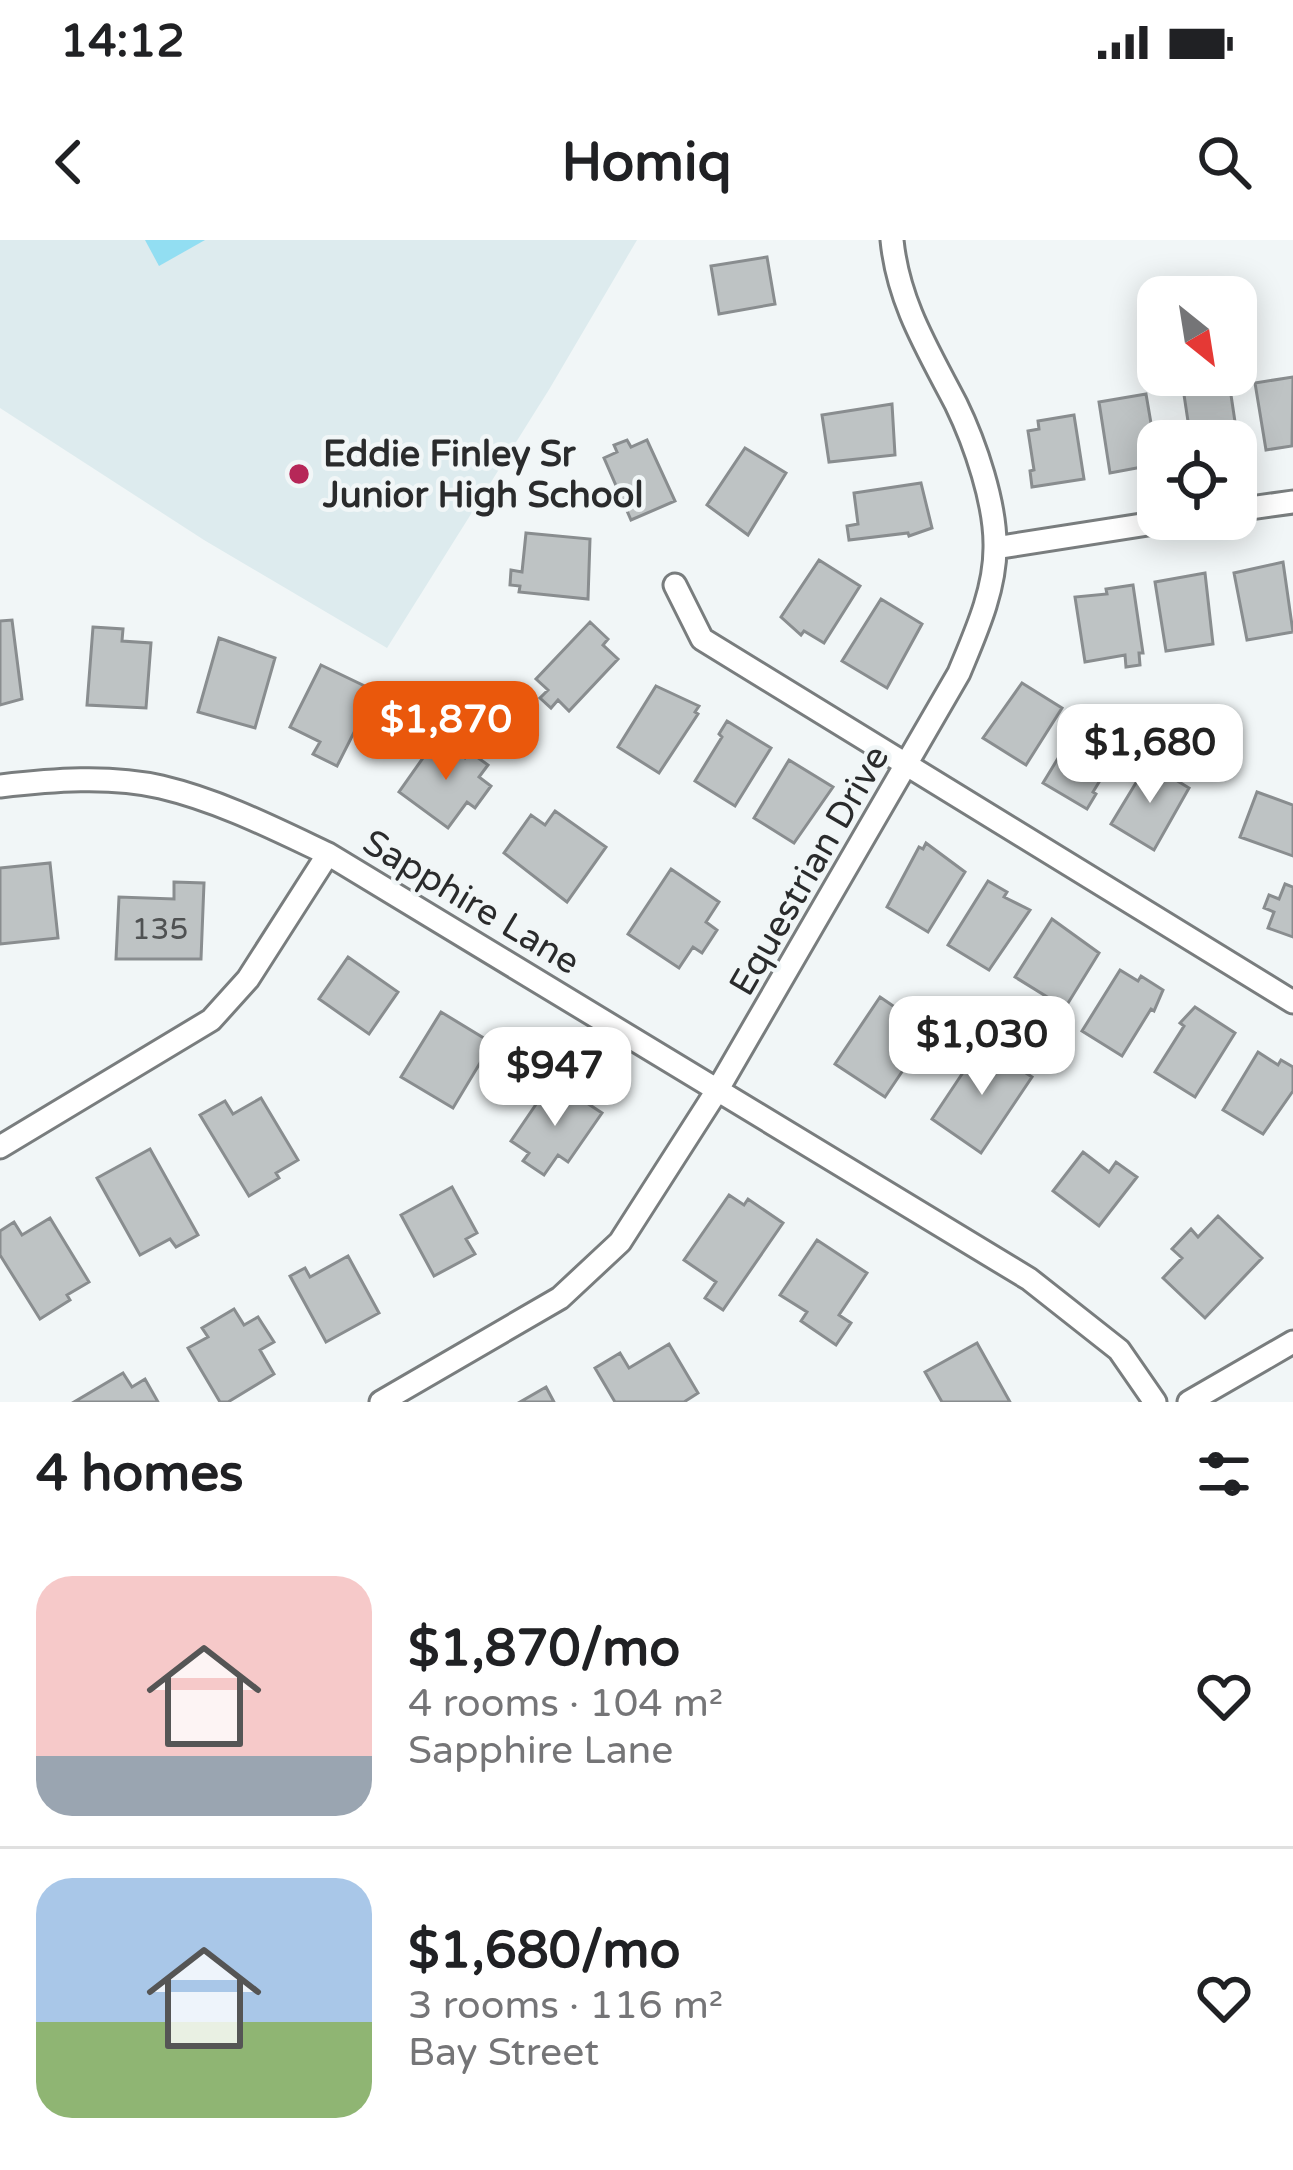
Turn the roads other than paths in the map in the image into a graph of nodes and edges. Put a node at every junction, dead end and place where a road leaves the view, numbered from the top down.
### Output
1 (892, 240) edge
2 (1293, 502) edge
3 (1257, 507) edge
4 (1137, 526) edge
5 (995, 548) junction
6 (675, 585) dead end
7 (907, 765) junction
8 (0, 786) edge
9 (328, 854) junction
10 (1293, 1002) edge
11 (718, 1089) junction
12 (0, 1147) edge
13 (1293, 1342) edge
14 (381, 1402) edge
15 (1155, 1402) edge
16 (1189, 1402) edge

1 - 5 street, Equestrian Drive
2 - 3 street
4 - 5 street
5 - 7 street, Equestrian Drive
6 - 7 street
7 - 10 street
7 - 11 street, Equestrian Drive
8 - 9 street, Sapphire Lane
9 - 11 street, Sapphire Lane
9 - 12 street
11 - 14 street, Equestrian Drive
11 - 15 street, Sapphire Lane
13 - 16 street

